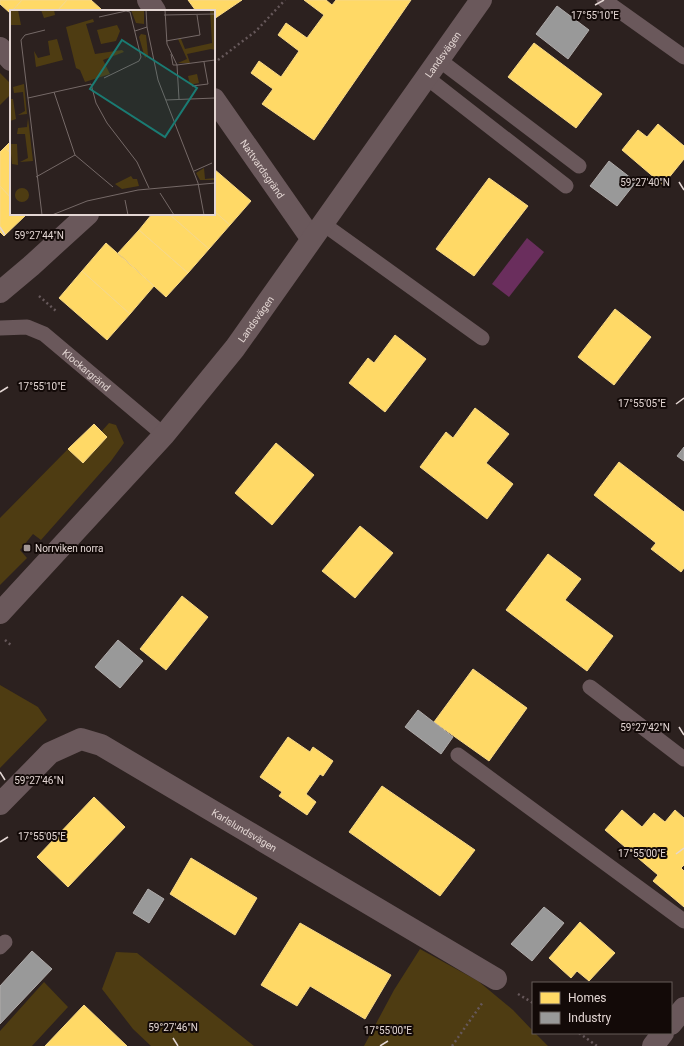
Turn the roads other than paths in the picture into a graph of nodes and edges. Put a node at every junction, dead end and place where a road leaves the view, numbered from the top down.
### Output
1 (148, 0) edge
2 (481, 0) edge
3 (604, 0) edge
4 (154, 10) edge
5 (0, 48) edge
6 (684, 56) edge
7 (10, 59) edge
8 (438, 60) junction
9 (426, 77) junction
10 (216, 105) edge
11 (579, 166) dead end
12 (566, 186) dead end
13 (87, 215) edge
14 (317, 230) junction
15 (0, 292) edge
16 (0, 328) edge
17 (482, 338) dead end
18 (164, 435) junction
19 (0, 614) edge
20 (590, 687) dead end
21 (458, 755) dead end
22 (684, 759) edge
23 (0, 804) edge
24 (684, 921) edge
25 (496, 979) road end
26 (684, 1008) edge
27 (672, 1023) edge
28 (663, 1034) edge
29 (653, 1046) edge

1 - 4 street
2 - 8 street, Landsvägen
3 - 6 lane
5 - 7 street
8 - 9 street, Landsvägen
8 - 11 lane
9 - 12 lane
9 - 14 street, Landsvägen
10 - 14 street, Nattvardsgränd
13 - 15 street
14 - 17 lane
14 - 18 street, Landsvägen
16 - 18 lane, Klockargränd
18 - 19 street, Landsvägen
20 - 22 lane
21 - 24 lane
23 - 25 street, Karlslundsvägen
26 - 27 street
28 - 29 street

